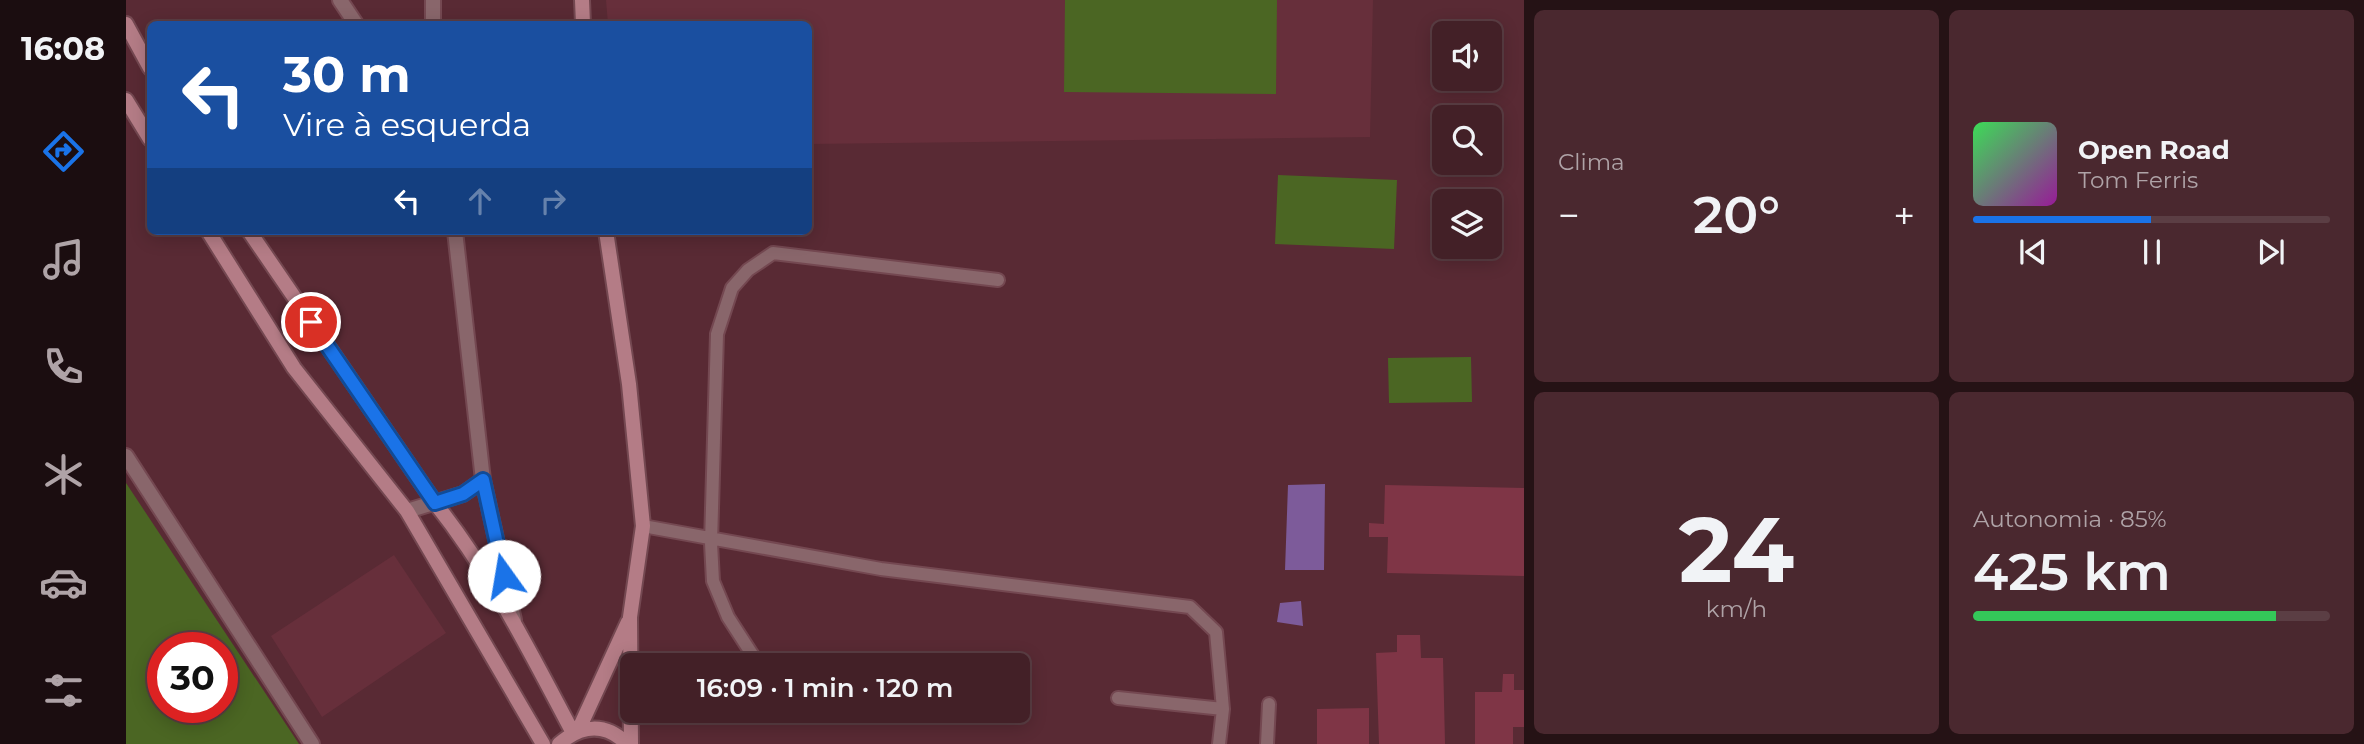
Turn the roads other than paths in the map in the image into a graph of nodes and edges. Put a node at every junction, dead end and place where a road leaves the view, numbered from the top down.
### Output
1 (340, 0) edge
2 (433, 0) edge
3 (582, 0) edge
4 (354, 21) edge
5 (433, 21) edge
6 (583, 21) edge
7 (126, 24) edge
8 (147, 62) edge
9 (126, 100) edge
10 (147, 134) edge
11 (211, 235) edge
12 (252, 235) edge
13 (455, 235) edge
14 (607, 235) edge
15 (998, 280) dead end
16 (126, 456) edge
17 (483, 480) junction
18 (435, 503) junction
19 (407, 511) junction
20 (643, 526) junction
21 (711, 539) junction
22 (630, 617) junction
23 (515, 624) junction
24 (751, 653) edge
25 (1118, 698) dead end
26 (1269, 704) dead end
27 (1223, 709) junction
28 (575, 732) junction
29 (312, 744) edge
30 (543, 744) edge
31 (559, 744) edge
32 (629, 744) edge
33 (1219, 744) edge
34 (1267, 744) edge

1 - 4 street
2 - 5 street
3 - 6 street
7 - 8 street
9 - 10 street
11 - 19 street
12 - 18 street
13 - 17 street
14 - 20 street
15 - 21 lane
16 - 29 street
17 - 18 street
17 - 23 street
18 - 19 street
18 - 23 street
19 - 30 street
20 - 21 lane
20 - 22 street
21 - 24 lane
21 - 27 lane
22 - 28 street
22 - 32 street
23 - 28 street
25 - 27 lane
26 - 34 lane
27 - 33 lane
28 - 31 street
28 - 32 street

